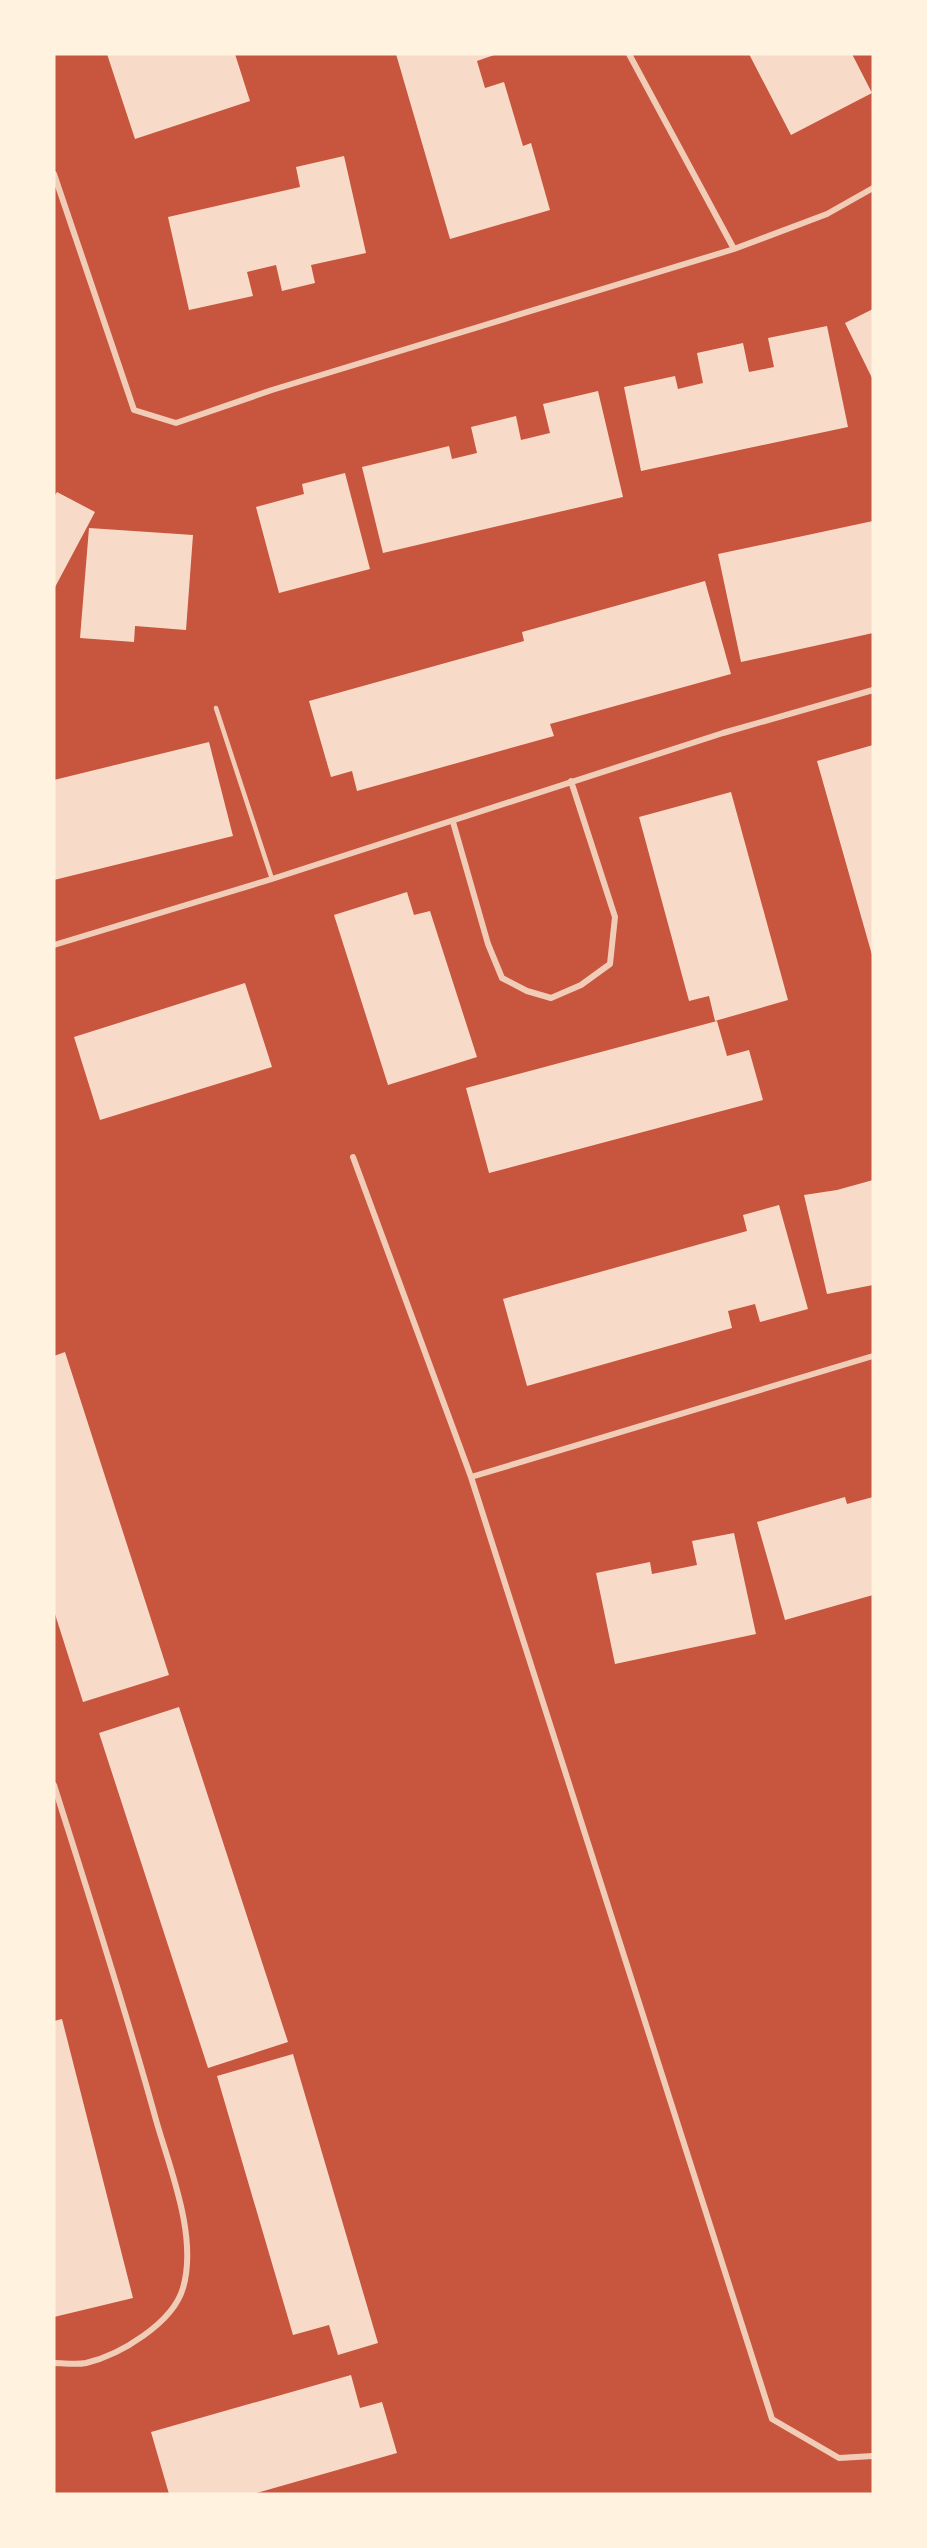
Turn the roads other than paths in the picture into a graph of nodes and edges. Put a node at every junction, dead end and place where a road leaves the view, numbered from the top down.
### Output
1 (629, 54) edge
2 (54, 174) edge
3 (873, 188) edge
4 (734, 249) junction
5 (873, 690) edge
6 (216, 708) dead end
7 (571, 781) junction
8 (453, 822) junction
9 (272, 879) junction
10 (54, 945) edge
11 (353, 1157) dead end
12 (873, 1356) edge
13 (471, 1477) junction
14 (54, 1785) edge
15 (54, 2363) edge
16 (873, 2456) edge

1 - 4 street
2 - 4 street
3 - 4 street
5 - 7 street
6 - 9 lane
7 - 8 street
7 - 8 street
8 - 9 street
9 - 10 street
11 - 13 street
12 - 13 street
13 - 16 street
14 - 15 street

